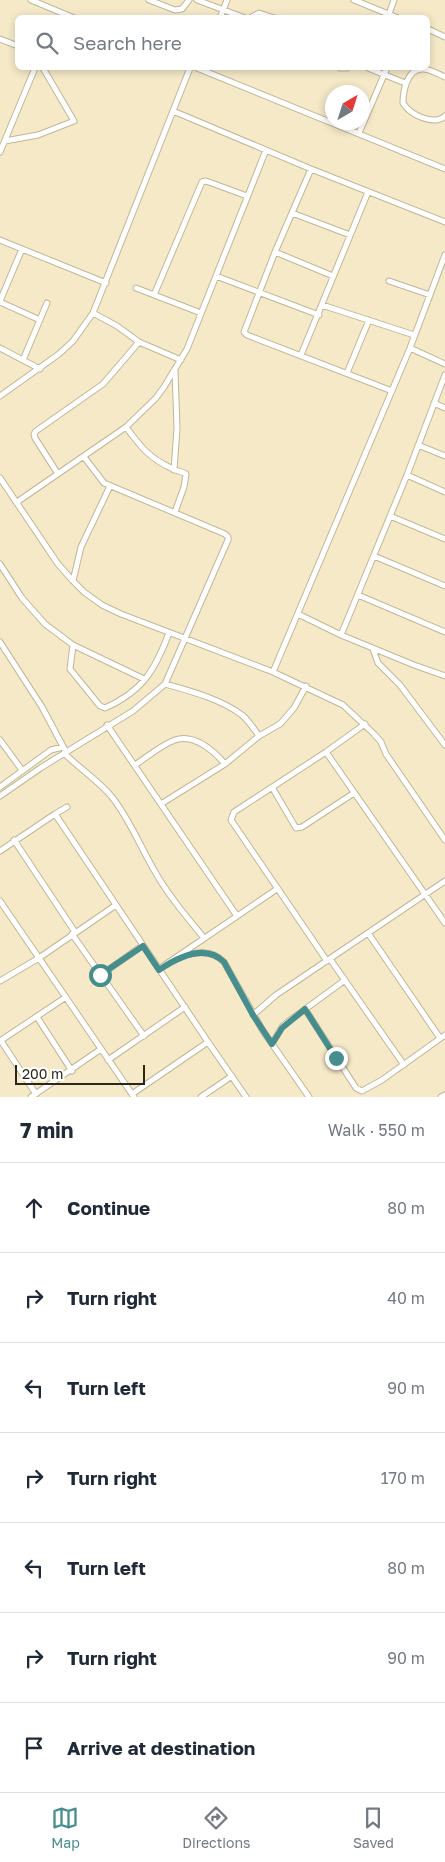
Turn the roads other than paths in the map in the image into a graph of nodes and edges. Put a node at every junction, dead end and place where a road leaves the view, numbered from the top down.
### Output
1 (31, 0) edge
2 (149, 0) edge
3 (189, 0) edge
4 (197, 0) edge
5 (227, 0) edge
6 (354, 0) edge
7 (394, 0) edge
8 (223, 10) junction
9 (59, 11) junction
10 (389, 14) joint
11 (57, 15) edge
12 (68, 15) edge
13 (221, 15) edge
14 (237, 15) edge
15 (430, 31) edge
16 (445, 37) edge
17 (0, 39) edge
18 (15, 45) edge
19 (34, 70) edge
20 (43, 70) edge
21 (189, 70) edge
22 (205, 70) edge
23 (373, 70) edge
24 (386, 70) edge
25 (384, 74) junction
26 (445, 77) edge
27 (406, 84) junction
28 (173, 111) junction
29 (445, 116) edge
30 (359, 134) junction
31 (2, 146) edge
32 (266, 150) junction
33 (311, 169) junction
34 (445, 169) edge
35 (368, 192) junction
36 (247, 196) junction
37 (292, 214) junction
38 (445, 222) edge
39 (350, 236) junction
40 (0, 240) edge
41 (22, 249) junction
42 (275, 252) junction
43 (445, 255) edge
44 (442, 271) edge
45 (216, 276) junction
46 (333, 276) junction
47 (389, 281) dead end
48 (106, 283) junction
49 (136, 288) dead end
50 (260, 292) junction
51 (430, 294) junction
52 (154, 295) junction
53 (0, 302) edge
54 (47, 303) dead end
55 (322, 305) junction
56 (201, 312) junction
57 (93, 313) junction
58 (319, 315) junction
59 (40, 320) junction
60 (369, 320) junction
61 (414, 335) junction
62 (139, 342) junction
63 (0, 348) edge
64 (410, 348) junction
65 (301, 355) junction
66 (23, 360) junction
67 (181, 360) junction
68 (445, 364) edge
69 (40, 369) junction
70 (175, 369) junction
71 (347, 373) junction
72 (445, 375) edge
73 (392, 390) junction
74 (0, 396) edge
75 (434, 403) junction
76 (445, 408) edge
77 (126, 427) junction
78 (418, 446) junction
79 (445, 456) edge
80 (84, 457) junction
81 (174, 470) junction
82 (58, 474) junction
83 (407, 475) junction
84 (0, 478) edge
85 (110, 486) junction
86 (445, 492) edge
87 (16, 502) junction
88 (175, 512) junction
89 (390, 516) junction
90 (445, 539) edge
91 (374, 556) junction
92 (0, 564) edge
93 (73, 582) junction
94 (445, 586) edge
95 (358, 595) junction
96 (298, 614) junction
97 (445, 632) edge
98 (169, 633) junction
99 (341, 635) junction
100 (185, 639) junction
101 (0, 642) edge
102 (73, 646) junction
103 (373, 649) junction
104 (273, 672) junction
105 (445, 676) edge
106 (144, 679) junction
107 (165, 684) junction
108 (306, 686) junction
109 (365, 724) junction
110 (107, 725) junction
111 (259, 736) junction
112 (0, 740) edge
113 (445, 745) edge
114 (64, 751) junction
115 (326, 752) junction
116 (225, 764) junction
117 (135, 765) junction
118 (22, 770) junction
119 (0, 787) edge
120 (272, 787) junction
121 (354, 793) junction
122 (0, 796) edge
123 (161, 804) junction
124 (66, 807) dead end
125 (55, 814) junction
126 (14, 840) junction
127 (445, 840) edge
128 (0, 851) edge
129 (445, 881) edge
130 (277, 889) junction
131 (425, 894) junction
132 (0, 901) edge
133 (116, 905) junction
134 (237, 916) junction
135 (445, 923) edge
136 (74, 933) junction
137 (368, 933) junction
138 (204, 938) junction
139 (143, 946) junction
140 (39, 958) junction
141 (177, 958) junction
142 (328, 960) junction
143 (159, 970) junction
144 (100, 975) junction
145 (0, 980) edge
146 (345, 980) junction
147 (66, 997) junction
148 (185, 1007) junction
149 (305, 1009) junction
150 (253, 1015) junction
151 (37, 1017) junction
152 (144, 1036) junction
153 (442, 1036) edge
154 (0, 1041) edge
155 (208, 1042) junction
156 (272, 1044) junction
157 (101, 1049) junction
158 (108, 1060) junction
159 (404, 1065) junction
160 (72, 1070) junction
161 (232, 1076) junction
162 (33, 1095) edge
163 (445, 1095) edge
164 (133, 1096) edge
165 (201, 1097) edge
166 (246, 1097) edge
167 (309, 1097) edge
168 (441, 1097) edge

1 - 9 street
2 - 3 street
4 - 8 street
5 - 8 street
6 - 10 street
7 - 10 street
8 - 13 street
8 - 14 street
9 - 11 street
9 - 12 street
15 - 16 street
17 - 18 street
19 - 31 street
20 - 31 street
21 - 28 street
22 - 30 street
23 - 25 street
24 - 25 street
25 - 27 street
25 - 30 street
26 - 27 street
27 - 29 street
28 - 32 street
28 - 48 street
30 - 34 street
32 - 33 street
32 - 36 street
33 - 35 street
33 - 37 street
35 - 38 street
35 - 39 street
36 - 45 street
36 - 52 street
37 - 39 street
37 - 42 street
39 - 46 street
40 - 41 street
41 - 48 street
41 - 53 street
42 - 46 street
42 - 50 street
43 - 44 street
44 - 51 street
45 - 50 street
45 - 56 street
46 - 55 street
47 - 51 street
48 - 57 street
49 - 52 street
50 - 58 street
50 - 65 street
51 - 61 street
52 - 56 street
53 - 59 street
54 - 59 street
55 - 58 street
55 - 60 street
56 - 67 street
57 - 62 street
57 - 69 street
58 - 65 street
59 - 66 street
60 - 61 street
60 - 71 street
61 - 64 street
62 - 67 street
62 - 82 street
63 - 66 street
64 - 68 street
64 - 73 street
65 - 71 street
66 - 69 street
67 - 70 street
69 - 74 street
70 - 77 street
70 - 81 street
71 - 73 street
72 - 75 street
73 - 96 street
75 - 76 street
75 - 78 street
77 - 80 street
77 - 81 street
78 - 79 street
78 - 83 street
80 - 82 street
80 - 85 street
81 - 88 street
82 - 87 street
83 - 86 street
83 - 89 street
84 - 87 street
85 - 88 street
85 - 93 street
87 - 93 street
88 - 100 street
89 - 90 street
89 - 91 street
91 - 94 street
91 - 95 street
92 - 102 street
93 - 98 street
95 - 97 street
95 - 99 street
96 - 99 street
96 - 104 street
98 - 100 street
98 - 106 street
99 - 103 street
100 - 104 street
100 - 107 street
101 - 114 street
102 - 106 street
102 - 106 street
103 - 105 street
103 - 113 street
104 - 108 street
107 - 110 street
107 - 111 street
108 - 109 street
108 - 111 street
109 - 115 street
109 - 127 street
110 - 114 street
110 - 117 street
111 - 116 street
112 - 118 street
114 - 118 street
114 - 122 street
114 - 138 street
115 - 120 street
115 - 121 street
116 - 117 street
116 - 123 street
117 - 123 street
118 - 119 street
120 - 121 street
120 - 130 street
121 - 131 street
123 - 134 street
124 - 125 street
125 - 126 street
125 - 133 street
126 - 128 street
126 - 136 street
129 - 131 street
130 - 134 street
130 - 142 street
131 - 135 street
131 - 137 street
132 - 140 street
133 - 136 street
133 - 139 street
134 - 138 street
136 - 140 street
136 - 144 street
137 - 142 street
137 - 153 street
138 - 141 street
139 - 143 street
139 - 144 street
140 - 145 street
140 - 147 street
141 - 143 street
141 - 150 street
142 - 146 street
142 - 150 street
143 - 148 street
144 - 152 street
146 - 149 street
146 - 159 street
147 - 151 street
147 - 157 street
148 - 152 street
148 - 155 street
149 - 156 street
149 - 159 street
150 - 156 street
151 - 154 street
151 - 160 street
152 - 158 street
153 - 159 street
154 - 162 street
155 - 161 street
155 - 164 street
156 - 167 street
157 - 158 street
157 - 160 street
158 - 164 street
160 - 162 street
161 - 165 street
161 - 166 street
163 - 168 street

